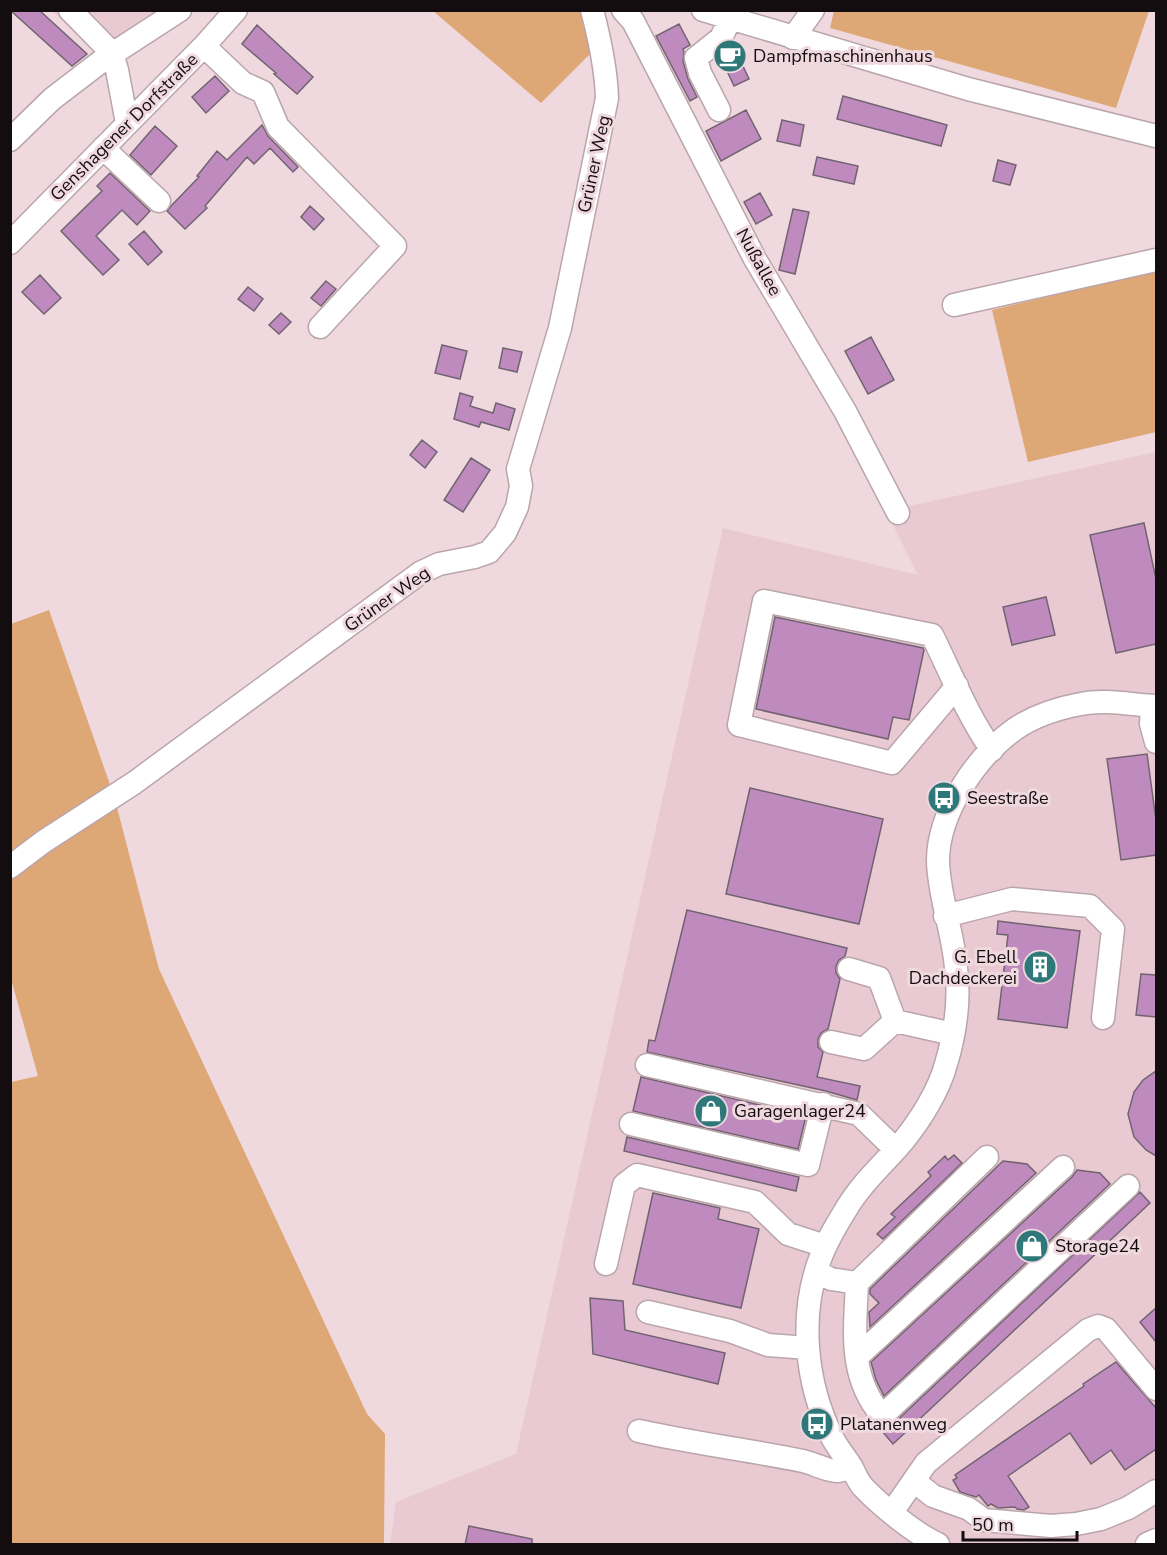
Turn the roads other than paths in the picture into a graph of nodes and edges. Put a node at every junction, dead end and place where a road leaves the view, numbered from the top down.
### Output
1 (70, 10) edge
2 (180, 10) edge
3 (236, 10) edge
4 (592, 10) edge
5 (623, 10) edge
6 (702, 10) edge
7 (813, 10) edge
8 (730, 19) junction
9 (793, 38) junction
10 (204, 46) junction
11 (112, 53) junction
12 (719, 110) dead end
13 (127, 123) junction
14 (1156, 136) edge
15 (10, 140) edge
16 (103, 148) junction
17 (159, 201) dead end
18 (10, 243) edge
19 (1156, 260) edge
20 (954, 305) dead end
21 (320, 327) dead end
22 (898, 513) dead end
23 (957, 686) junction
24 (1154, 706) edge
25 (1156, 742) edge
26 (992, 750) junction
27 (10, 867) edge
28 (945, 916) junction
29 (849, 969) dead end
30 (1103, 1018) dead end
31 (895, 1021) junction
32 (953, 1034) junction
33 (831, 1042) dead end
34 (646, 1065) dead end
35 (823, 1104) junction
36 (631, 1124) dead end
37 (896, 1149) junction
38 (987, 1157) dead end
39 (1063, 1167) dead end
40 (1128, 1186) dead end
41 (825, 1246) junction
42 (606, 1264) dead end
43 (817, 1272) junction
44 (857, 1283) junction
45 (648, 1312) dead end
46 (808, 1348) junction
47 (856, 1357) junction
48 (1156, 1389) edge
49 (639, 1431) dead end
50 (850, 1466) junction
51 (914, 1481) junction
52 (1156, 1491) edge
53 (892, 1512) junction
54 (1156, 1540) edge
55 (938, 1545) edge
56 (1147, 1545) edge

1 - 11 street
2 - 11 street
3 - 10 street, Genshagener Dorfstraße
4 - 27 street, Grüner Weg
5 - 22 street, Nußallee
6 - 8 street
7 - 9 street
8 - 9 street
8 - 12 street
9 - 14 street
10 - 13 street, Genshagener Dorfstraße
10 - 21 street
11 - 13 street
11 - 15 street
13 - 16 street, Genshagener Dorfstraße
16 - 17 street
16 - 18 street, Genshagener Dorfstraße
19 - 20 street
23 - 23 street
23 - 26 street
24 - 25 street
24 - 26 street
26 - 28 street
28 - 30 street
28 - 32 street
29 - 31 street
31 - 32 street
31 - 33 street
32 - 37 street
34 - 35 street
35 - 36 street
35 - 37 street
37 - 41 street
38 - 44 street
39 - 47 street
40 - 47 street
41 - 42 street
41 - 43 street
43 - 44 street
43 - 46 street
44 - 47 street
45 - 46 street
46 - 50 street
48 - 51 street
49 - 50 street
50 - 53 street
51 - 52 street
51 - 53 street
53 - 55 street
54 - 56 street

